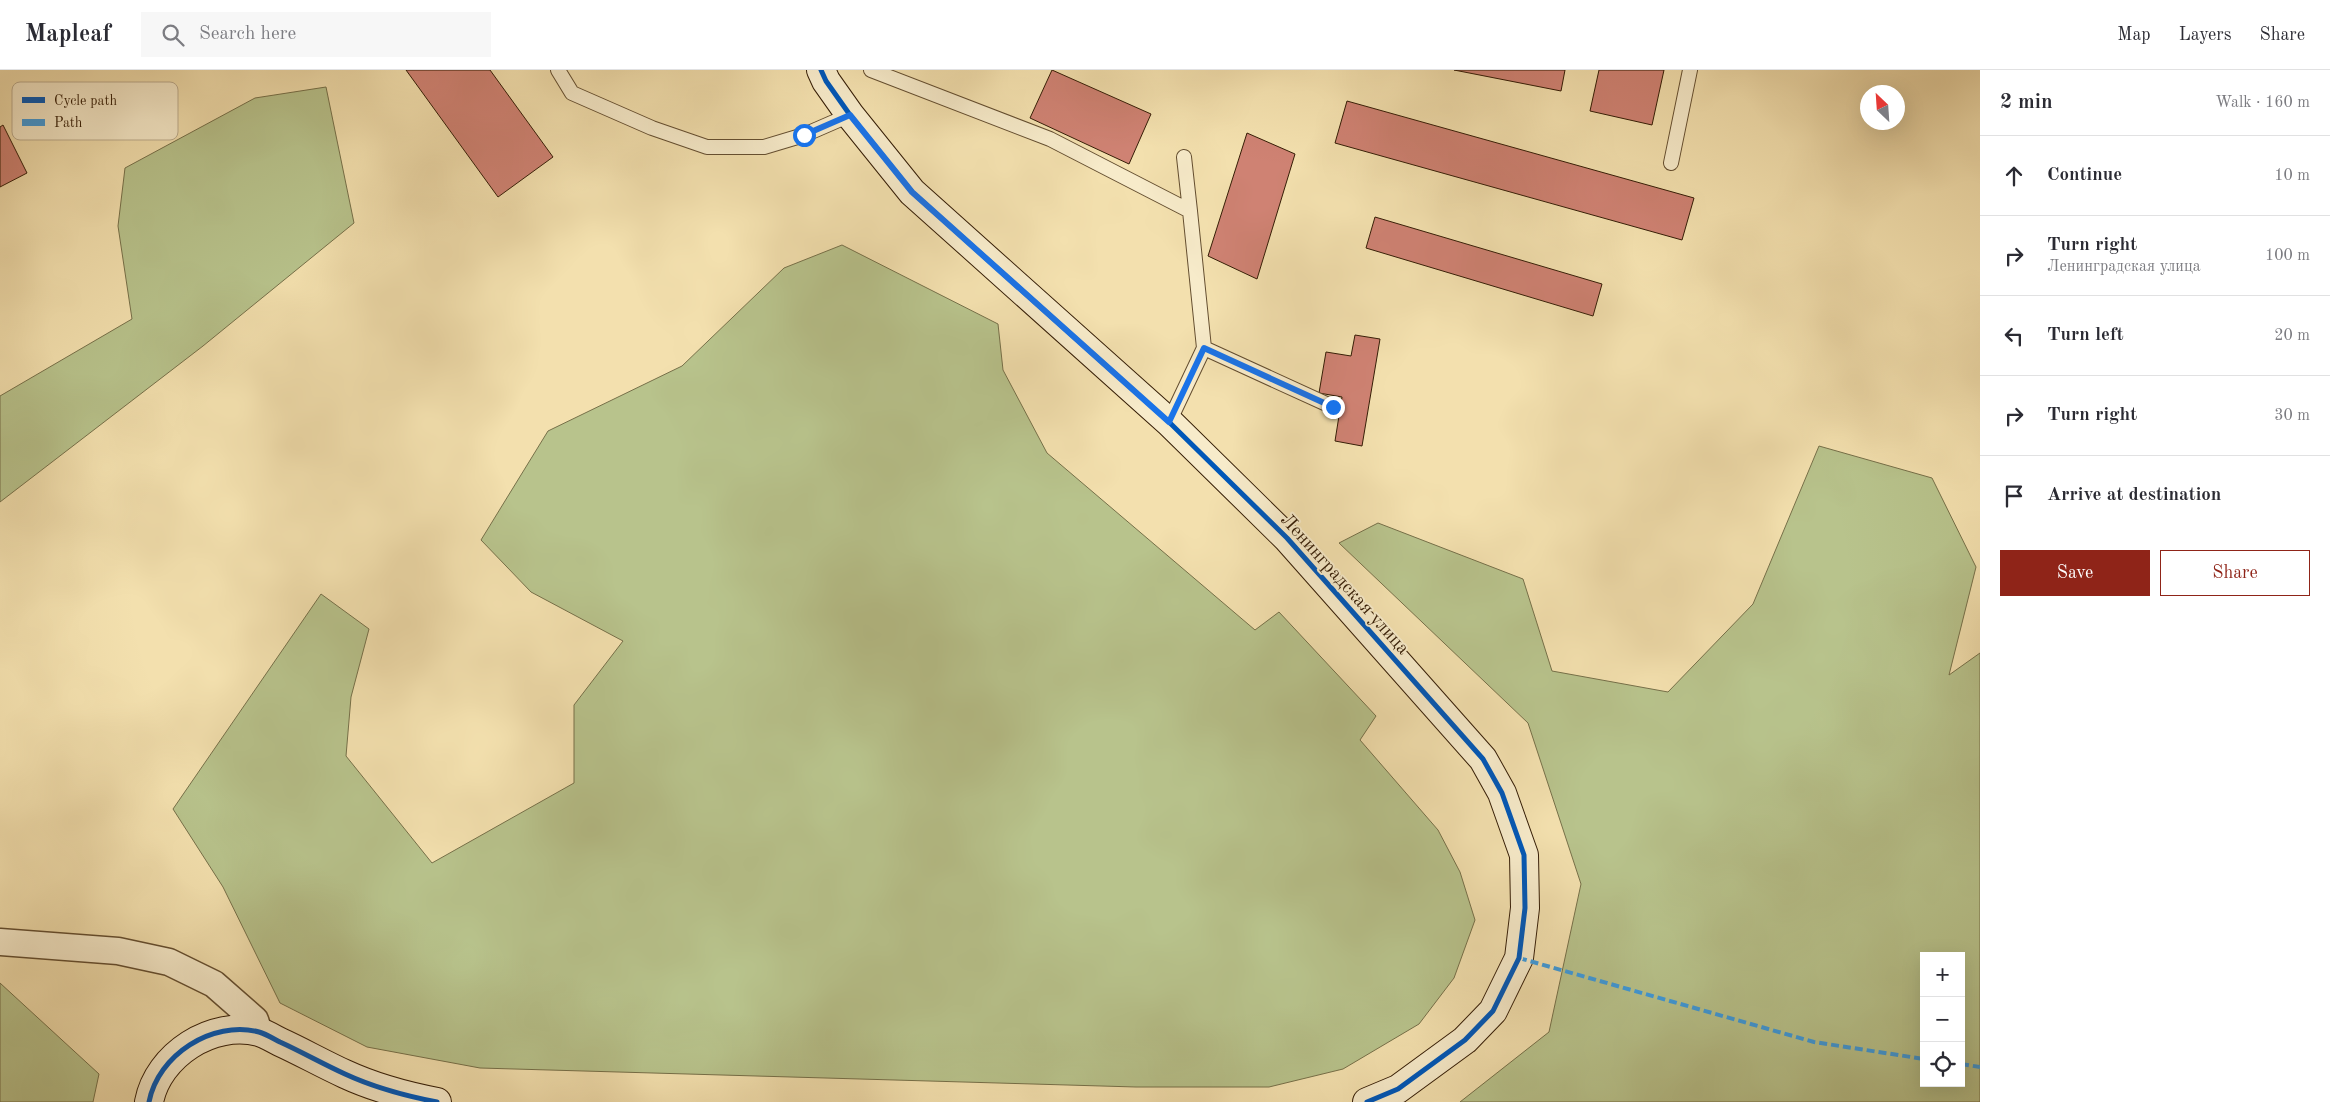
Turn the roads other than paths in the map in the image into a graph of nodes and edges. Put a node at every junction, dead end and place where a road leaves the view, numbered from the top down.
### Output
1 (558, 70) edge
2 (821, 70) edge
3 (871, 70) edge
4 (1690, 70) edge
5 (850, 115) junction
6 (1184, 157) dead end
7 (1671, 163) dead end
8 (1190, 211) junction
9 (1204, 348) junction
10 (1333, 407) dead end
11 (1169, 422) junction
12 (0, 942) edge
13 (259, 1032) junction
14 (149, 1102) edge
15 (436, 1102) edge
16 (1368, 1102) edge

1 - 5 lane
2 - 5 street, Ленинградская улица
3 - 8 lane
4 - 7 lane
5 - 11 street, Ленинградская улица
6 - 8 lane
8 - 9 lane
9 - 10 lane
9 - 11 lane
11 - 16 street, Ленинградская улица
12 - 13 street
13 - 14 street
13 - 15 street

